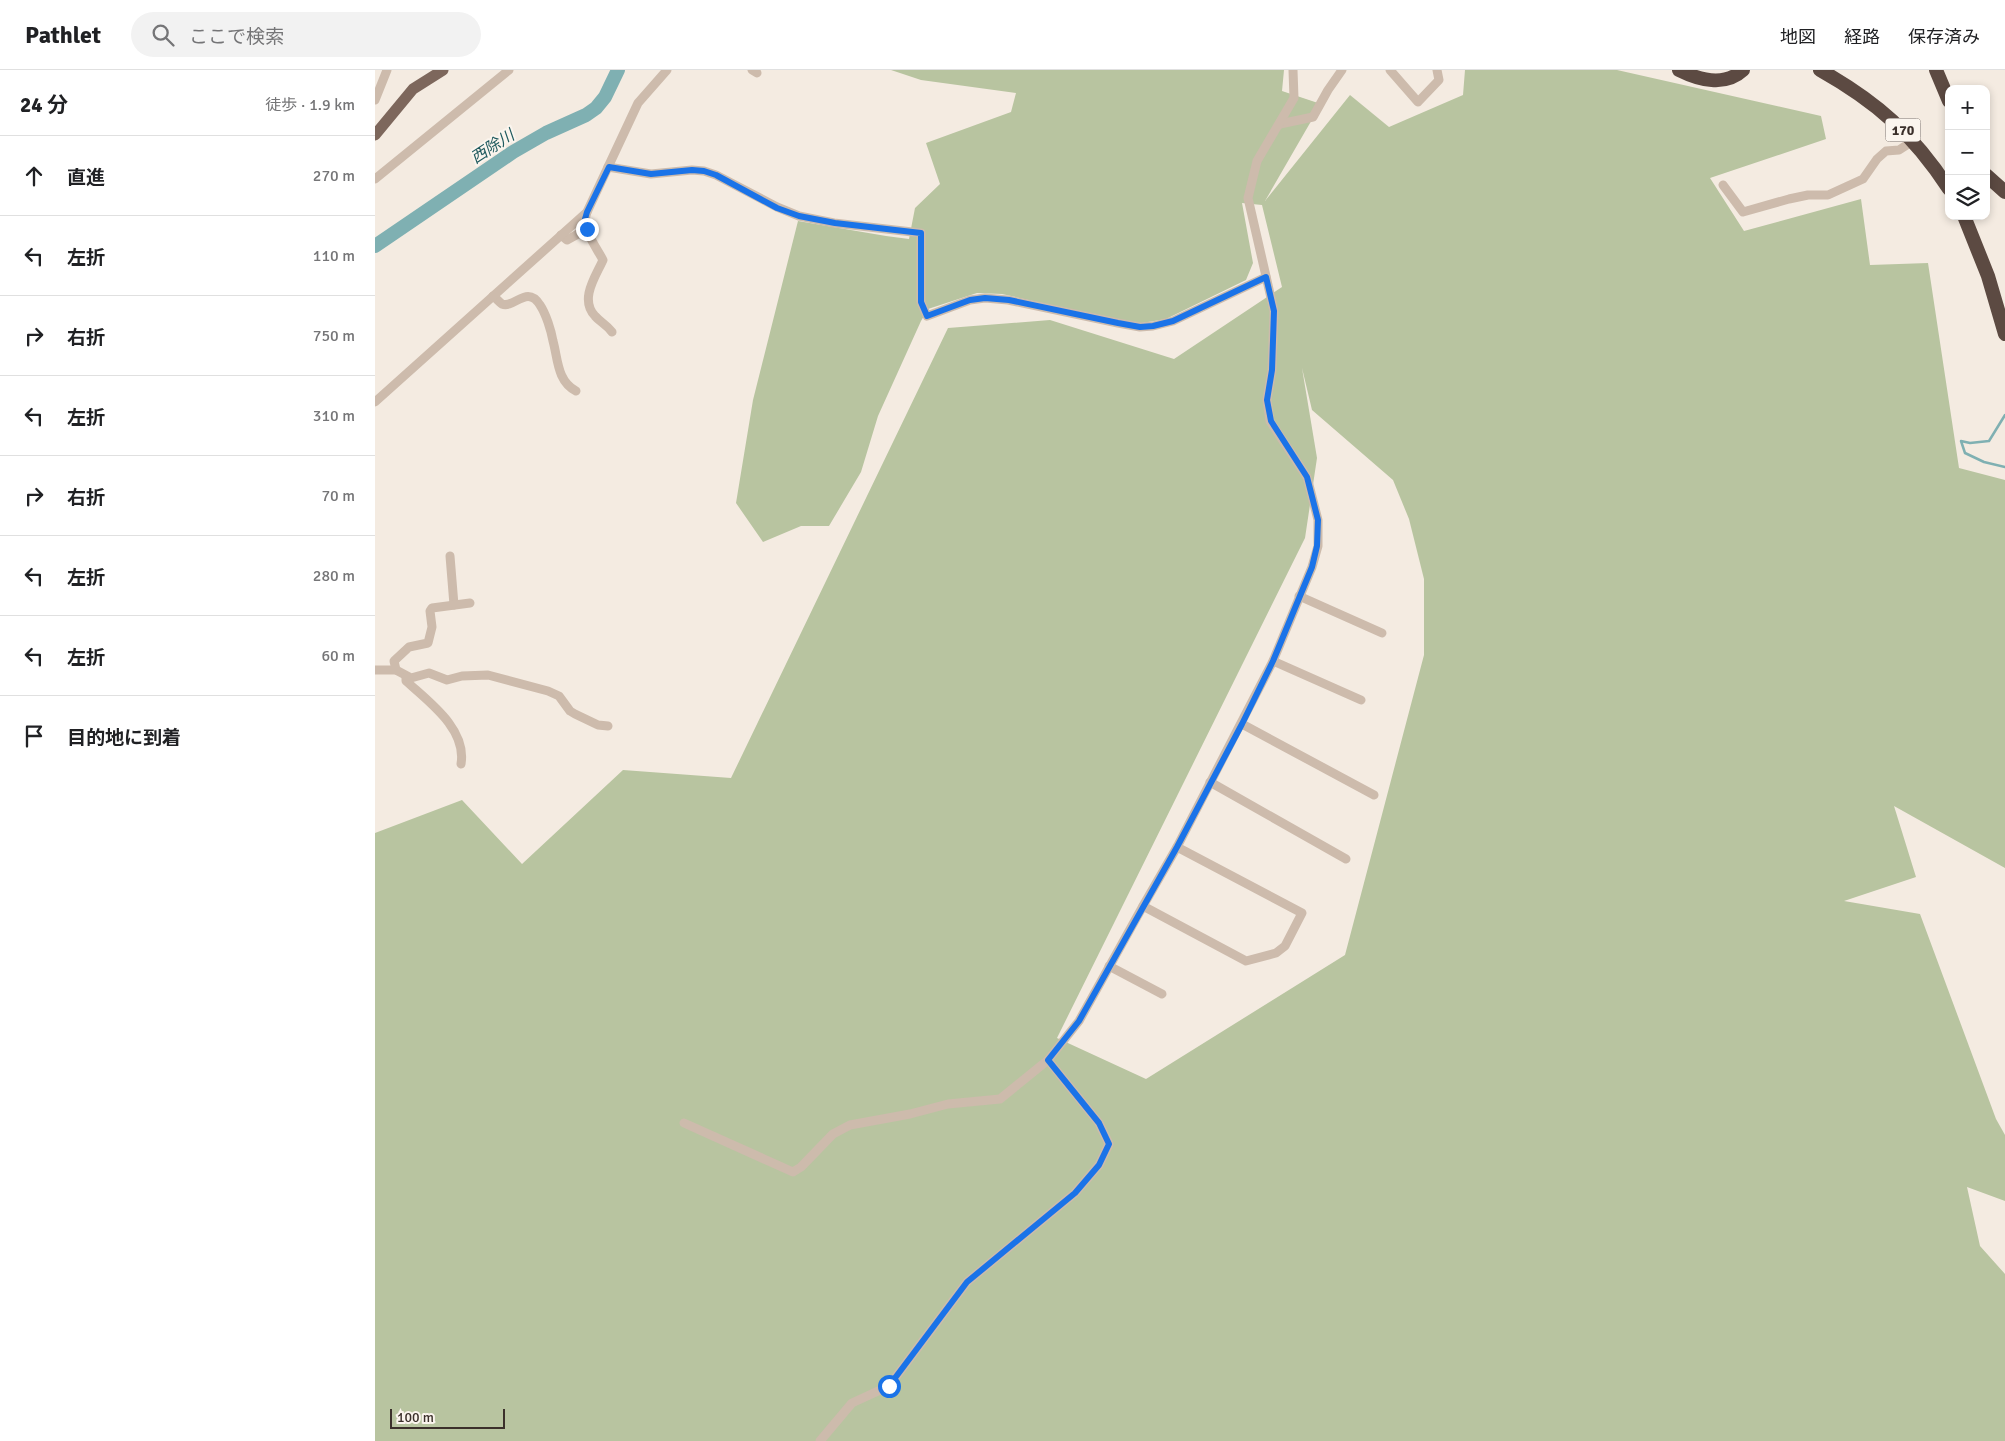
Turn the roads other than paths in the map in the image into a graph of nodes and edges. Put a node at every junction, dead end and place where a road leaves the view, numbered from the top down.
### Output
1 (387, 70) edge
2 (443, 70) edge
3 (509, 70) edge
4 (667, 70) edge
5 (1293, 70) edge
6 (1342, 70) edge
7 (1390, 70) edge
8 (1437, 70) edge
9 (1679, 70) edge
10 (1694, 70) edge
11 (1731, 70) edge
12 (1743, 70) edge
13 (1809, 70) edge
14 (1820, 70) edge
15 (1841, 70) edge
16 (1935, 70) edge
17 (1845, 84) junction
18 (1945, 92) edge
19 (375, 100) edge
20 (1872, 103) junction
21 (1280, 124) junction
22 (375, 135) edge
23 (1913, 141) junction
24 (609, 167) junction
25 (375, 179) edge
26 (1990, 179) edge
27 (1945, 184) edge
28 (1723, 185) dead end
29 (2005, 192) edge
30 (587, 212) junction
31 (1966, 220) edge
32 (587, 229) junction
33 (561, 235) junction
34 (1266, 277) junction
35 (493, 296) junction
36 (612, 332) dead end
37 (2005, 334) edge
38 (576, 391) dead end
39 (375, 402) edge
40 (451, 556) dead end
41 (1299, 596) junction
42 (470, 603) dead end
43 (454, 605) junction
44 (1382, 633) dead end
45 (1273, 661) junction
46 (375, 670) edge
47 (396, 670) junction
48 (406, 676) junction
49 (1361, 700) dead end
50 (1242, 724) junction
51 (608, 726) dead end
52 (461, 764) dead end
53 (1211, 782) junction
54 (1374, 795) dead end
55 (1177, 847) junction
56 (1346, 859) dead end
57 (1143, 906) junction
58 (1109, 966) junction
59 (1162, 994) dead end
60 (1048, 1060) junction
61 (684, 1123) dead end
62 (821, 1441) edge

1 - 19 street
2 - 22 main road
3 - 25 street
4 - 24 street
5 - 21 street
6 - 21 street
7 - 8 street
9 - 12 highway
10 - 11 highway
13 - 20 highway
14 - 17 highway, 170
15 - 17 highway
16 - 18 highway
17 - 20 highway, 170
20 - 23 highway, 170
21 - 34 street
23 - 27 highway, 170
23 - 28 street
24 - 30 street
24 - 34 street
26 - 29 highway
30 - 32 street
30 - 33 street
31 - 37 highway
32 - 33 street
32 - 36 street
33 - 35 street
34 - 41 street
35 - 38 street
35 - 39 street
40 - 43 street
41 - 44 street
41 - 45 street
42 - 43 street
43 - 47 street
45 - 49 street
45 - 50 street
46 - 47 street
47 - 48 street
48 - 51 street
48 - 52 street
50 - 53 street
50 - 54 street
53 - 55 street
53 - 56 street
55 - 57 street
55 - 57 street
57 - 58 street
58 - 59 street
58 - 60 street
60 - 61 street
60 - 62 street

